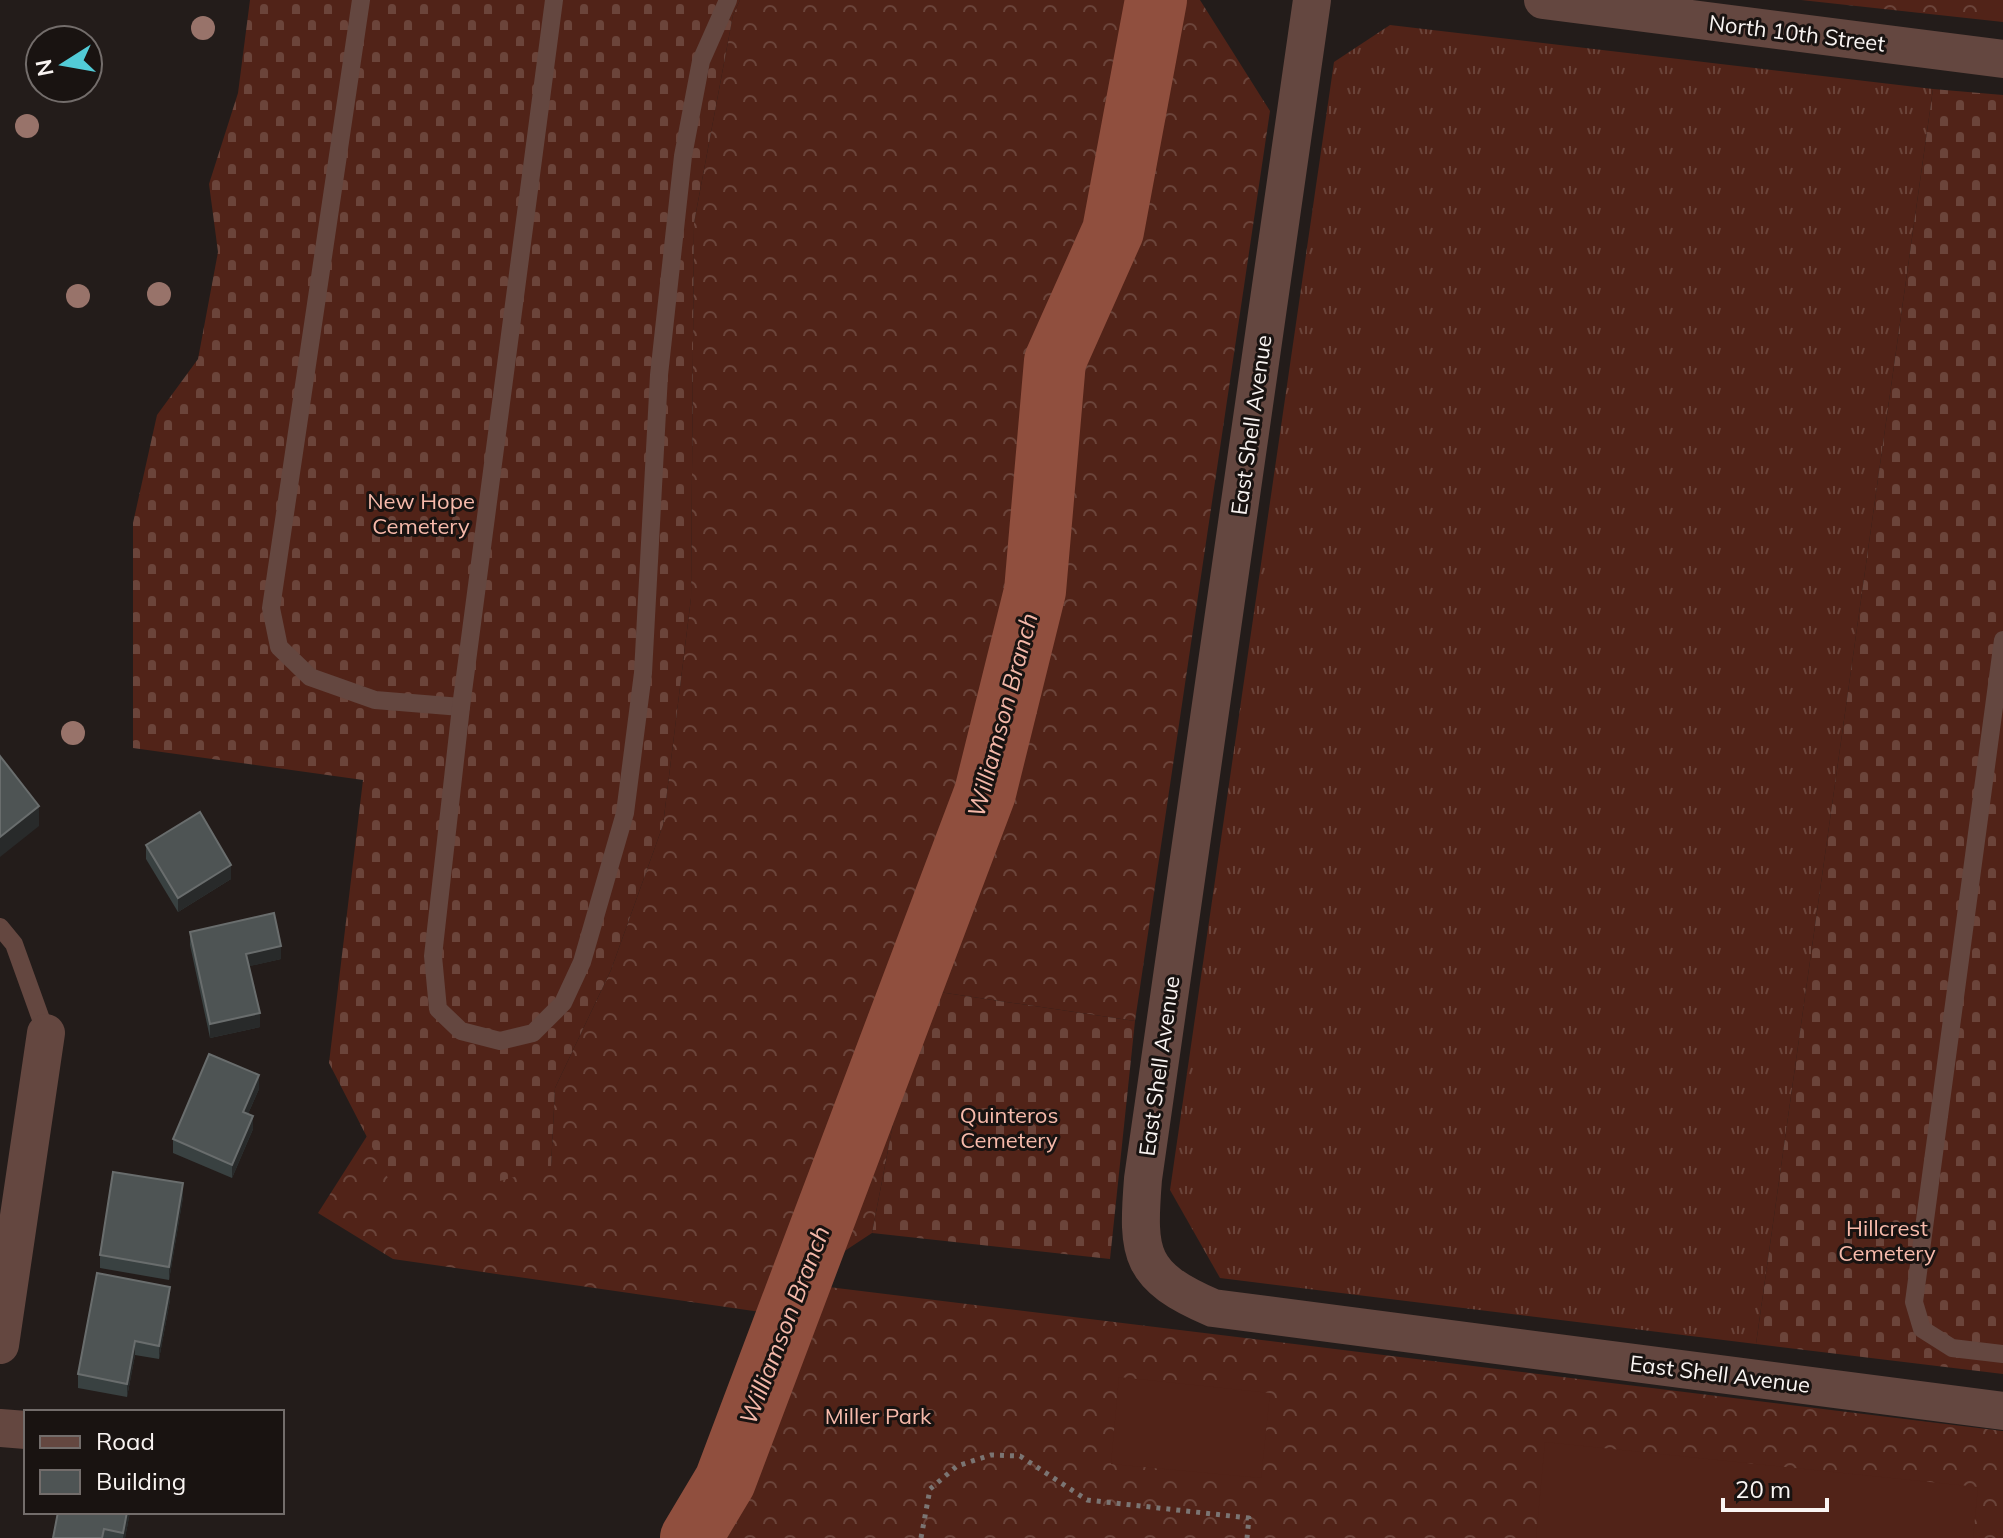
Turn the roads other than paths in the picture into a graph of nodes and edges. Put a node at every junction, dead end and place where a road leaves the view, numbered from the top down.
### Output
1 (361, 0) edge
2 (554, 0) edge
3 (728, 0) edge
4 (1312, 0) edge
5 (1543, 0) edge
6 (2003, 59) edge
7 (2003, 640) edge
8 (461, 707) junction
9 (0, 927) edge
10 (46, 1033) joint
11 (0, 1345) edge
12 (2003, 1354) edge
13 (2003, 1411) edge
14 (0, 1428) edge
15 (24, 1430) edge

1 - 8 lane
2 - 8 lane
3 - 8 lane
4 - 13 street, East Shell Avenue
5 - 6 street, North 10th Street
7 - 12 lane
9 - 10 lane
10 - 11 street
14 - 15 street

